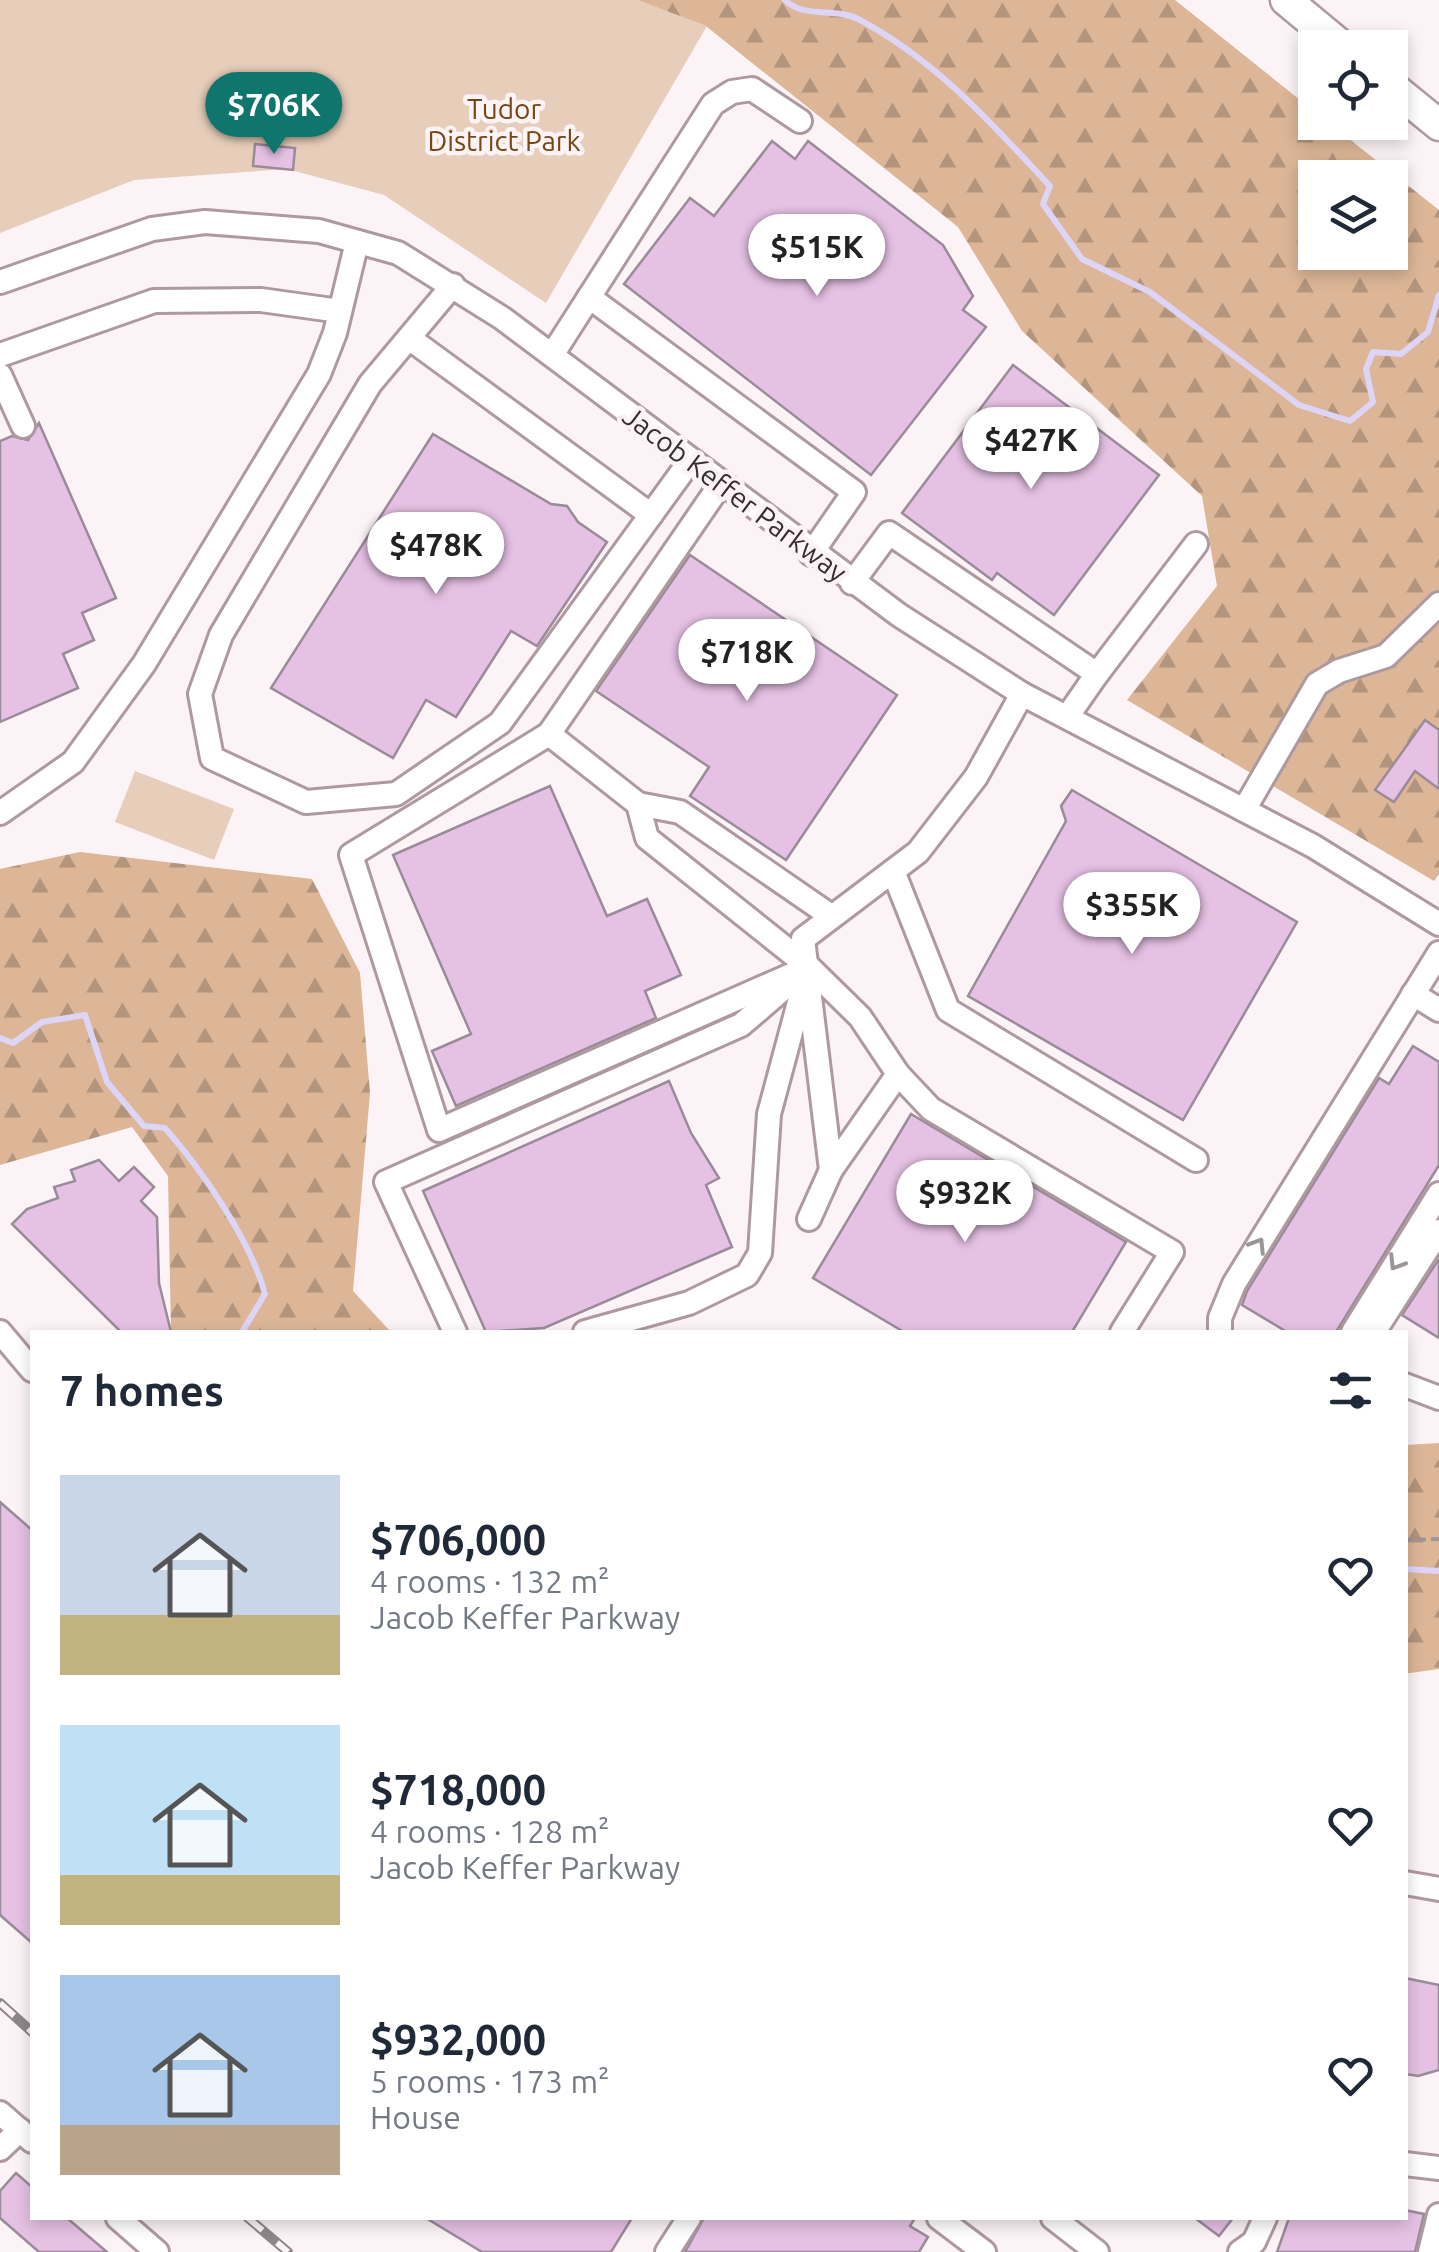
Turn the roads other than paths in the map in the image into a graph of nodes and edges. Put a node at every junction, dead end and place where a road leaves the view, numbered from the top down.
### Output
1 (1286, 0) edge
2 (1322, 30) edge
3 (1408, 100) edge
4 (800, 121) dead end
5 (1439, 125) edge
6 (357, 242) junction
7 (0, 282) edge
8 (453, 284) junction
9 (589, 297) junction
10 (340, 312) junction
11 (409, 338) junction
12 (552, 355) junction
13 (0, 356) edge
14 (0, 374) edge
15 (22, 426) dead end
16 (690, 461) junction
17 (720, 485) junction
18 (650, 516) junction
19 (1196, 544) dead end
20 (812, 554) junction
21 (852, 583) junction
22 (1439, 604) edge
23 (1097, 674) junction
24 (1022, 694) junction
25 (1066, 717) junction
26 (549, 734) junction
27 (638, 804) junction
28 (1244, 810) junction
29 (0, 813) edge
30 (893, 871) junction
31 (831, 916) junction
32 (1439, 924) edge
33 (1439, 954) edge
34 (809, 967) junction
35 (1413, 994) junction
36 (1439, 1010) edge
37 (898, 1074) junction
38 (1196, 1160) dead end
39 (832, 1170) junction
40 (1439, 1194) edge
41 (809, 1219) dead end
42 (1439, 1231) edge
43 (454, 1330) edge
44 (592, 1330) edge
45 (1123, 1330) edge
46 (1220, 1330) edge
47 (1354, 1330) edge
48 (1375, 1330) edge
49 (0, 1332) edge
50 (30, 1368) edge
51 (1408, 1386) edge
52 (1439, 1398) edge
53 (1408, 1884) edge
54 (1439, 1889) edge
55 (0, 2113) edge
56 (26, 2135) edge
57 (0, 2149) edge
58 (1408, 2164) edge
59 (1439, 2168) edge
60 (1439, 2215) edge
61 (120, 2220) edge
62 (688, 2220) edge
63 (942, 2220) edge
64 (1056, 2220) edge
65 (1264, 2220) edge
66 (1251, 2249) edge
67 (158, 2252) edge
68 (667, 2252) edge
69 (984, 2252) edge
70 (1097, 2252) edge
71 (1430, 2252) edge

1 - 2 main road
3 - 5 main road
4 - 9 street
6 - 7 street, Jacob Keffer Parkway
6 - 8 street, Jacob Keffer Parkway
6 - 10 street
8 - 11 street
8 - 12 street, Jacob Keffer Parkway
9 - 12 street
9 - 20 street
10 - 13 street
10 - 29 street
11 - 18 street
11 - 18 street
12 - 16 street, Jacob Keffer Parkway
14 - 15 street
16 - 17 street, Jacob Keffer Parkway
16 - 18 street
17 - 20 street, Jacob Keffer Parkway
17 - 26 street
19 - 23 street
20 - 21 street, Jacob Keffer Parkway
21 - 23 street
21 - 24 street, Jacob Keffer Parkway
22 - 28 street
23 - 25 street
24 - 25 street, Jacob Keffer Parkway
24 - 30 street
25 - 28 street, Jacob Keffer Parkway
26 - 27 street
26 - 34 street
27 - 31 street
27 - 34 street
28 - 32 street, Jacob Keffer Parkway
30 - 31 street
30 - 38 street
31 - 34 street
33 - 35 street
34 - 37 street
34 - 39 street
34 - 43 street
34 - 44 street
35 - 36 street
46 -> 35 street
37 - 39 street
37 - 45 street
39 - 41 street
40 -> 47 street
42 - 48 street
49 - 50 street
51 - 52 street
53 - 54 street
55 - 56 street
56 - 57 street
58 - 59 street
60 - 71 street
61 - 67 street
62 - 68 street
63 - 69 street
64 - 70 street
65 - 66 street

